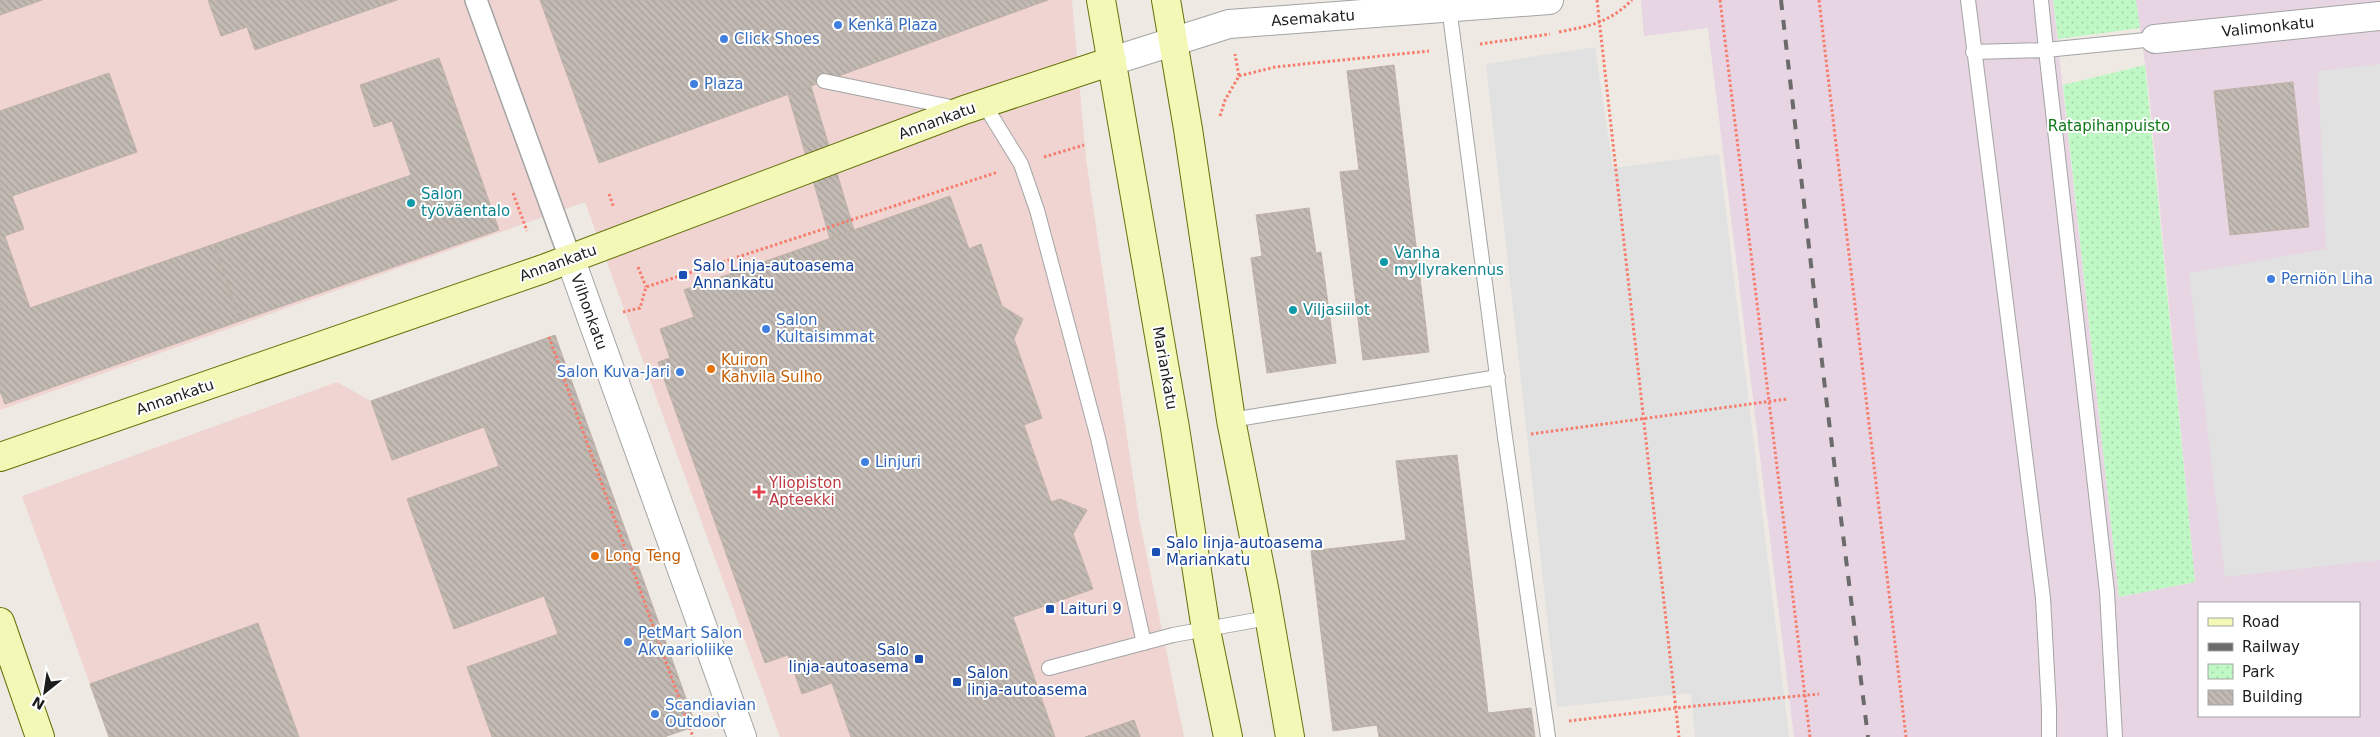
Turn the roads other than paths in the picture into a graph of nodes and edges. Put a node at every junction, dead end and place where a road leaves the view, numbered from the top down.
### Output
1 (476, 0) edge
2 (1101, 0) edge
3 (1166, 0) edge
4 (1549, 0) edge
5 (1968, 0) edge
6 (2041, 0) edge
7 (1449, 7) junction
8 (2380, 16) edge
9 (2155, 39) joint
10 (1173, 42) junction
11 (2046, 50) junction
12 (1973, 52) junction
13 (1112, 61) junction
14 (824, 81) dead end
15 (974, 107) junction
16 (570, 258) junction
17 (1498, 376) junction
18 (1231, 420) junction
19 (0, 457) edge
20 (1268, 618) junction
21 (0, 622) edge
22 (1206, 630) junction
23 (1144, 643) junction
24 (1049, 668) dead end
25 (1547, 731) edge
26 (40, 737) edge
27 (742, 737) edge
28 (1228, 737) edge
29 (1290, 737) edge
30 (2049, 737) edge
31 (2115, 737) edge

1 - 16 street, Vilhonkatu
2 - 13 main road, Mariankatu
3 - 10 main road
4 - 7 street, Asemakatu
5 - 12 lane
6 - 11 lane
7 - 10 street, Asemakatu
7 - 17 lane
8 - 9 street, Valimonkatu
9 - 11 lane
10 - 13 street, Asemakatu
10 - 18 main road
11 - 12 lane
11 - 31 lane
12 - 30 lane
13 - 15 main road, Annankatu
13 - 22 main road, Mariankatu
14 - 15 lane
15 - 16 main road, Annankatu
15 - 23 lane
16 - 19 main road, Annankatu
16 - 27 street, Vilhonkatu
17 - 18 lane
17 - 25 lane
18 - 20 main road
20 - 22 lane
20 - 29 main road
21 - 26 main road
22 - 23 lane
22 - 28 main road, Mariankatu
23 - 24 lane

